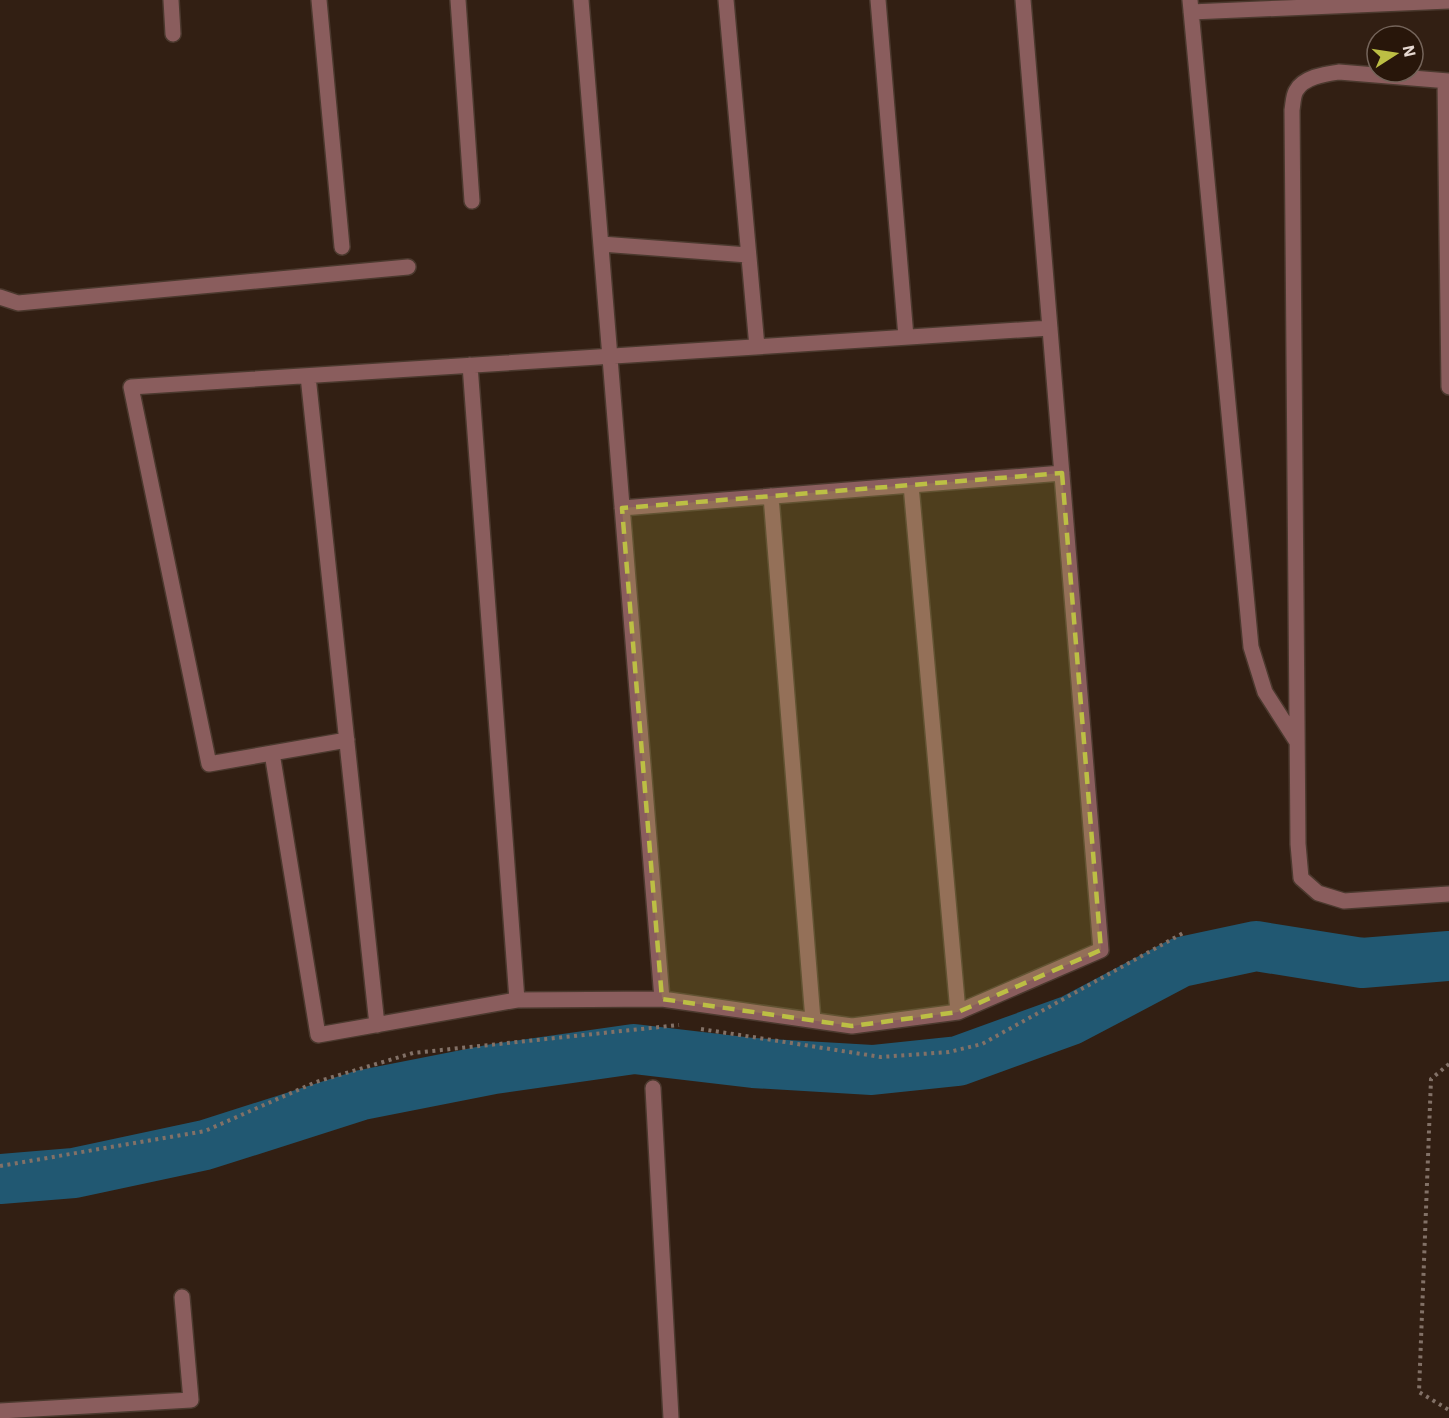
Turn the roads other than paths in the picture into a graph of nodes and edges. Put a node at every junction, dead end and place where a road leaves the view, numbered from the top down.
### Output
1 (171, 0) edge
2 (319, 0) edge
3 (458, 0) edge
4 (581, 0) edge
5 (726, 0) edge
6 (878, 0) edge
7 (1023, 0) edge
8 (1449, 1) edge
9 (1340, 3) edge
10 (1190, 6) edge
11 (173, 34) dead end
12 (1447, 81) edge
13 (472, 201) dead end
14 (601, 244) junction
15 (342, 247) dead end
16 (748, 255) junction
17 (408, 267) dead end
18 (0, 297) edge
19 (1050, 328) junction
20 (906, 337) junction
21 (756, 346) junction
22 (610, 356) junction
23 (470, 365) junction
24 (308, 376) junction
25 (1449, 387) edge
26 (1062, 472) junction
27 (911, 485) junction
28 (771, 496) junction
29 (622, 508) junction
30 (347, 740) junction
31 (1297, 742) junction
32 (272, 753) junction
33 (1449, 894) edge
34 (662, 999) junction
35 (517, 1000) junction
36 (958, 1012) junction
37 (813, 1020) junction
38 (377, 1025) junction
39 (652, 1088) dead end
40 (182, 1297) dead end
41 (0, 1412) edge
42 (670, 1418) edge

1 - 11 street
2 - 15 street
3 - 13 street
4 - 14 street
5 - 16 street
6 - 20 street
7 - 19 street
8 - 9 street
9 - 10 street
10 - 31 street
12 - 25 street
12 - 31 street
14 - 16 street
14 - 22 street
16 - 21 street
17 - 18 street
19 - 20 street
19 - 26 street
20 - 21 street
21 - 22 street
22 - 23 street
22 - 29 street
23 - 24 street
23 - 35 street
24 - 30 street
24 - 32 street
26 - 27 street
26 - 36 street
27 - 28 street
27 - 36 street
28 - 29 street
28 - 37 street
29 - 34 street
30 - 32 street
30 - 38 street
31 - 33 street
32 - 38 street
34 - 35 street
34 - 37 street
35 - 38 street
36 - 37 street
39 - 42 street
40 - 41 street

